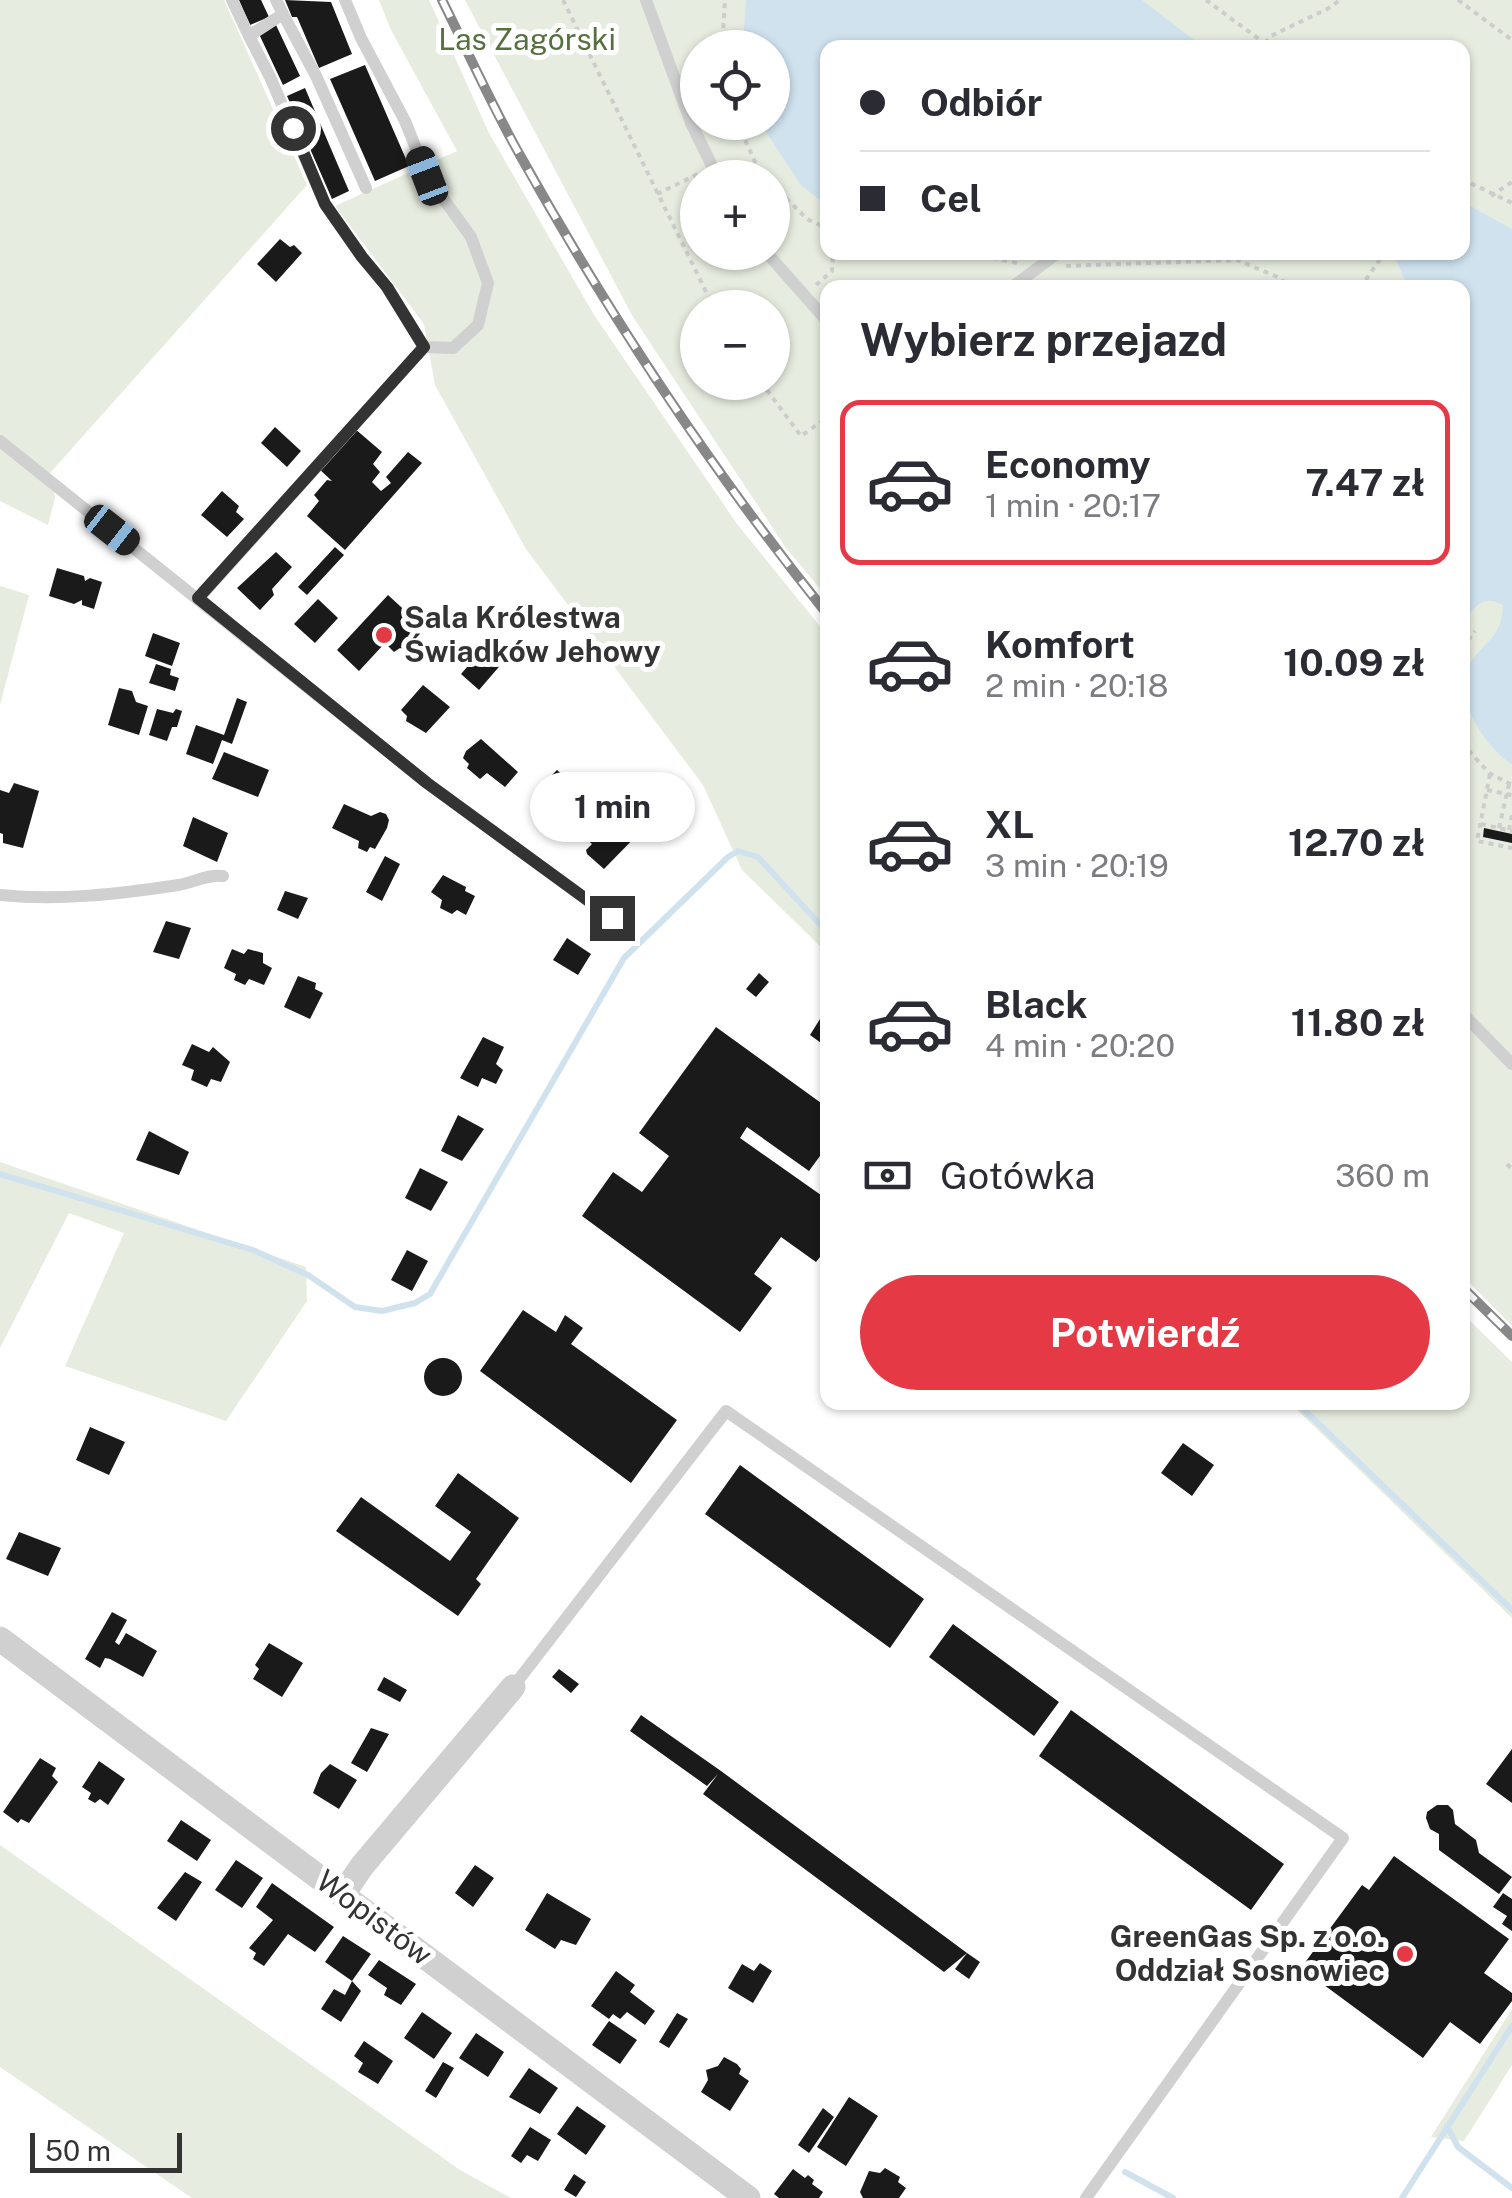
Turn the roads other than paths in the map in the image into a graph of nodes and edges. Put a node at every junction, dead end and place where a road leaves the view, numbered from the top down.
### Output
1 (232, 0) edge
2 (276, 0) edge
3 (345, 0) edge
4 (646, 0) edge
5 (283, 14) junction
6 (249, 36) junction
7 (709, 160) edge
8 (366, 188) dead end
9 (1049, 260) edge
10 (782, 270) edge
11 (1022, 280) edge
12 (820, 313) edge
13 (424, 347) junction
14 (0, 440) edge
15 (198, 598) junction
16 (223, 876) dead end
17 (0, 895) edge
18 (612, 918) dead end
19 (1470, 1021) edge
20 (1512, 1064) edge
21 (0, 1638) edge
22 (513, 1687) joint
23 (343, 1894) junction
24 (748, 2198) edge
25 (1086, 2198) edge

1 - 6 lane
2 - 5 lane
3 - 13 lane
4 - 7 lane
5 - 6 lane
5 - 8 lane
6 - 13 lane
9 - 11 lane
10 - 12 lane
13 - 15 lane
14 - 15 lane
15 - 18 lane
16 - 17 lane
19 - 20 lane
21 - 23 street, Wopistów
22 - 23 street
22 - 25 lane
23 - 24 street, Wopistów

